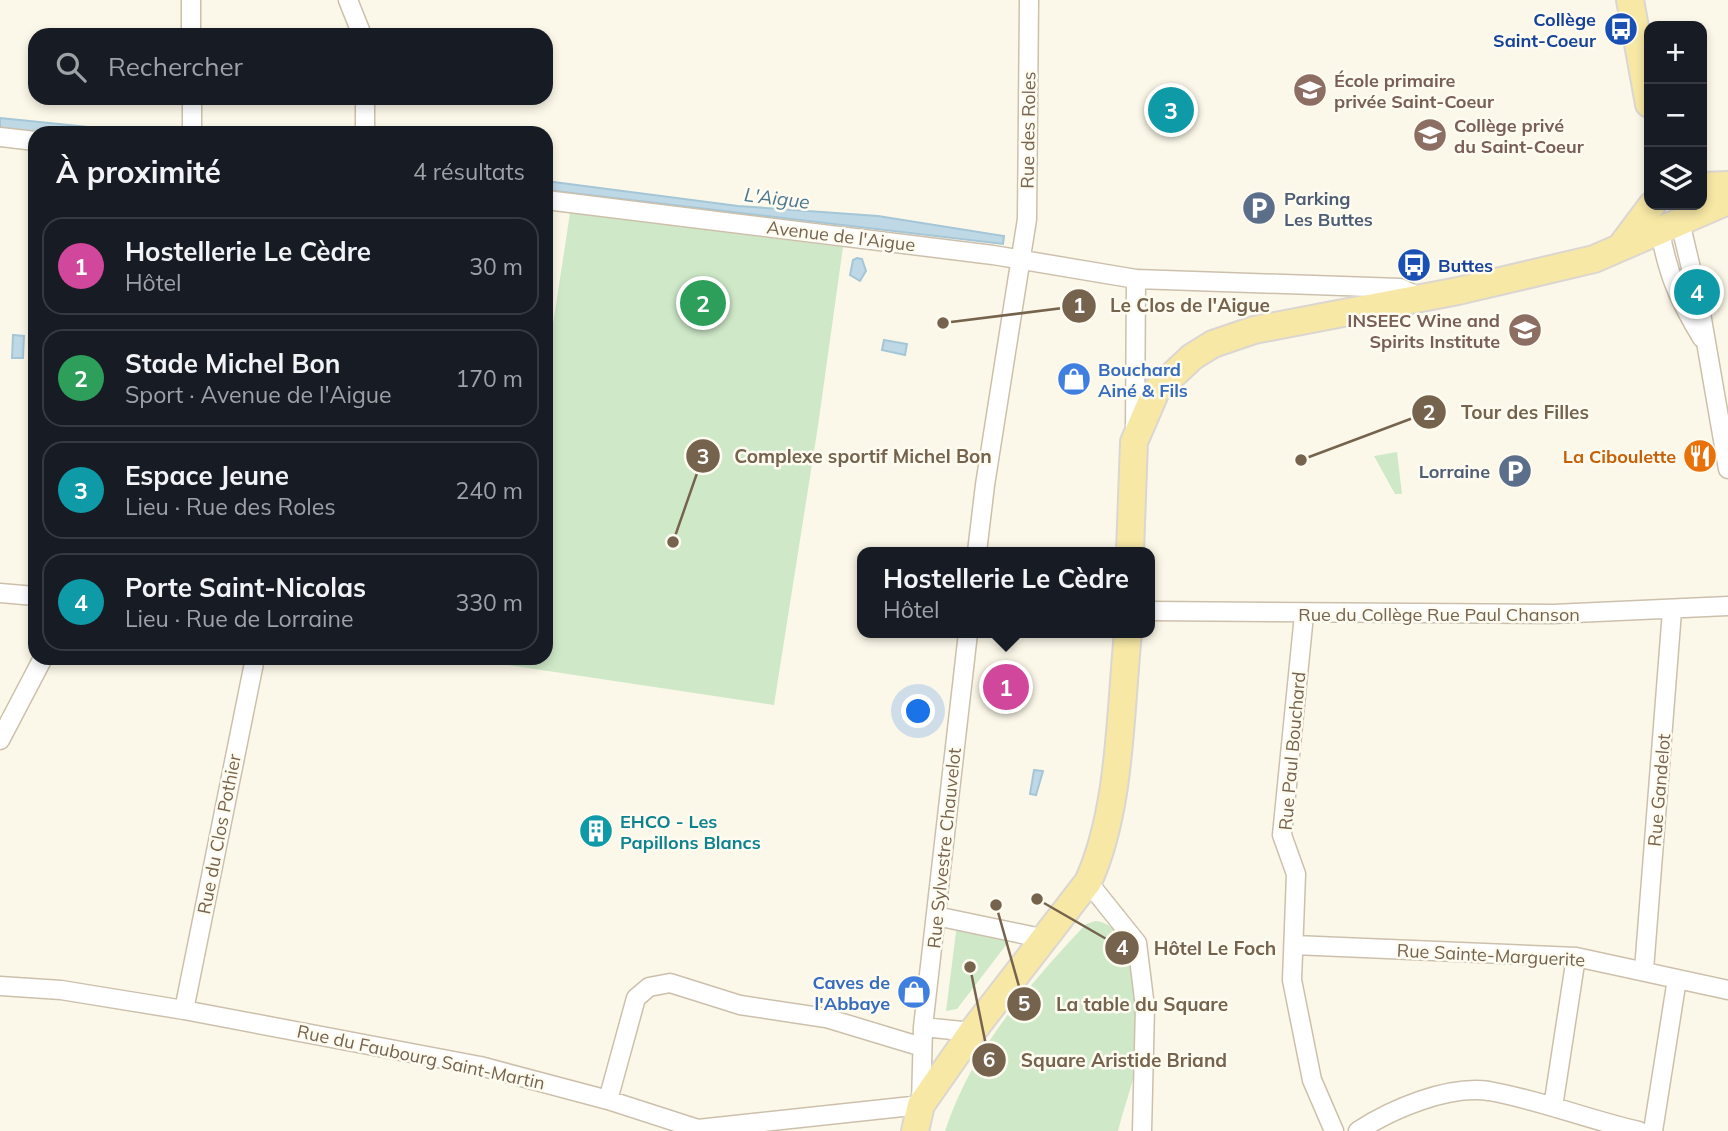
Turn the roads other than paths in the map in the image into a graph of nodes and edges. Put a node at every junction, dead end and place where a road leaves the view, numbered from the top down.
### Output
1 (191, 0) edge
2 (348, 0) edge
3 (1029, 0) edge
4 (1630, 0) edge
5 (191, 28) edge
6 (359, 28) edge
7 (1645, 84) edge
8 (192, 105) edge
9 (365, 105) edge
10 (192, 126) edge
11 (365, 126) edge
12 (0, 137) edge
13 (28, 140) edge
14 (1707, 186) edge
15 (1728, 186) edge
16 (553, 201) edge
17 (1728, 201) edge
18 (1649, 210) edge
19 (1672, 220) edge
20 (1616, 251) junction
21 (1021, 260) junction
22 (1136, 279) junction
23 (1422, 298) junction
24 (1707, 346) junction
25 (1135, 364) junction
26 (1164, 381) junction
27 (1725, 423) edge
28 (1135, 442) junction
29 (1728, 469) edge
30 (978, 547) edge
31 (1130, 547) edge
32 (0, 593) edge
33 (28, 595) edge
34 (1728, 606) edge
35 (1155, 611) edge
36 (1672, 611) junction
37 (1304, 615) junction
38 (967, 638) edge
39 (1127, 638) edge
40 (39, 665) edge
41 (254, 665) edge
42 (0, 740) edge
43 (1088, 882) junction
44 (936, 916) junction
45 (1046, 939) junction
46 (1294, 945) junction
47 (1576, 957) junction
48 (1644, 970) junction
49 (1677, 979) junction
50 (0, 986) edge
51 (1728, 990) edge
52 (184, 1010) junction
53 (923, 1027) junction
54 (972, 1032) junction
55 (922, 1047) junction
56 (608, 1100) junction
57 (921, 1105) junction
58 (1553, 1107) junction
59 (697, 1130) edge
60 (1632, 1130) edge
61 (915, 1131) edge
62 (1142, 1131) edge
63 (1334, 1131) edge
64 (1358, 1131) edge
65 (1653, 1131) edge

1 - 5 street
2 - 6 street
3 - 21 street, Rue des Roles
4 - 7 main road
8 - 10 street
9 - 11 street
12 - 13 street
14 - 15 main road
16 - 21 street, Avenue de l'Aigue
17 - 19 main road
18 - 20 main road
19 - 20 main road
19 - 24 street
19 - 24 street
20 - 23 main road
21 - 22 street, Avenue de l'Aigue
21 - 30 street
22 - 23 street, Avenue de l'Aigue
22 - 25 street
23 - 26 main road
24 - 27 street
25 - 26 street
25 - 28 street
26 - 28 main road
27 - 29 street
28 - 31 main road
32 - 33 street
34 - 36 street, Rue du Collège Rue Paul Chanson
35 - 37 street, Rue du Collège Rue Paul Chanson
36 - 37 street, Rue du Collège Rue Paul Chanson
36 - 48 street, Rue Gandelot
37 - 46 street, Rue Paul Bouchard
38 - 44 street, Rue Sylvestre Chauvelot
39 - 43 main road
40 - 42 street
41 - 52 street, Rue du Clos Pothier
43 - 45 main road
43 - 62 street
44 - 45 street
44 - 53 street, Rue Sylvestre Chauvelot
45 - 54 main road
46 - 47 street, Rue Sainte-Marguerite
46 - 63 street, Rue Paul Bouchard
47 - 48 street, Rue Sainte-Marguerite
47 - 58 street
48 - 49 street, Rue Sainte-Marguerite
49 - 51 street, Rue Sainte-Marguerite
49 - 65 street
50 - 52 street, Rue du Faubourg Saint-Martin
52 - 56 street, Rue du Faubourg Saint-Martin
53 - 54 street
53 - 55 street, Rue Sylvestre Chauvelot
54 - 57 main road
55 - 56 street
55 - 57 street, Rue Sylvestre Chauvelot
56 - 59 street, Rue du Faubourg Saint-Martin
57 - 59 street, Rue du Faubourg Saint-Martin
57 - 61 main road
58 - 60 street
58 - 64 street

